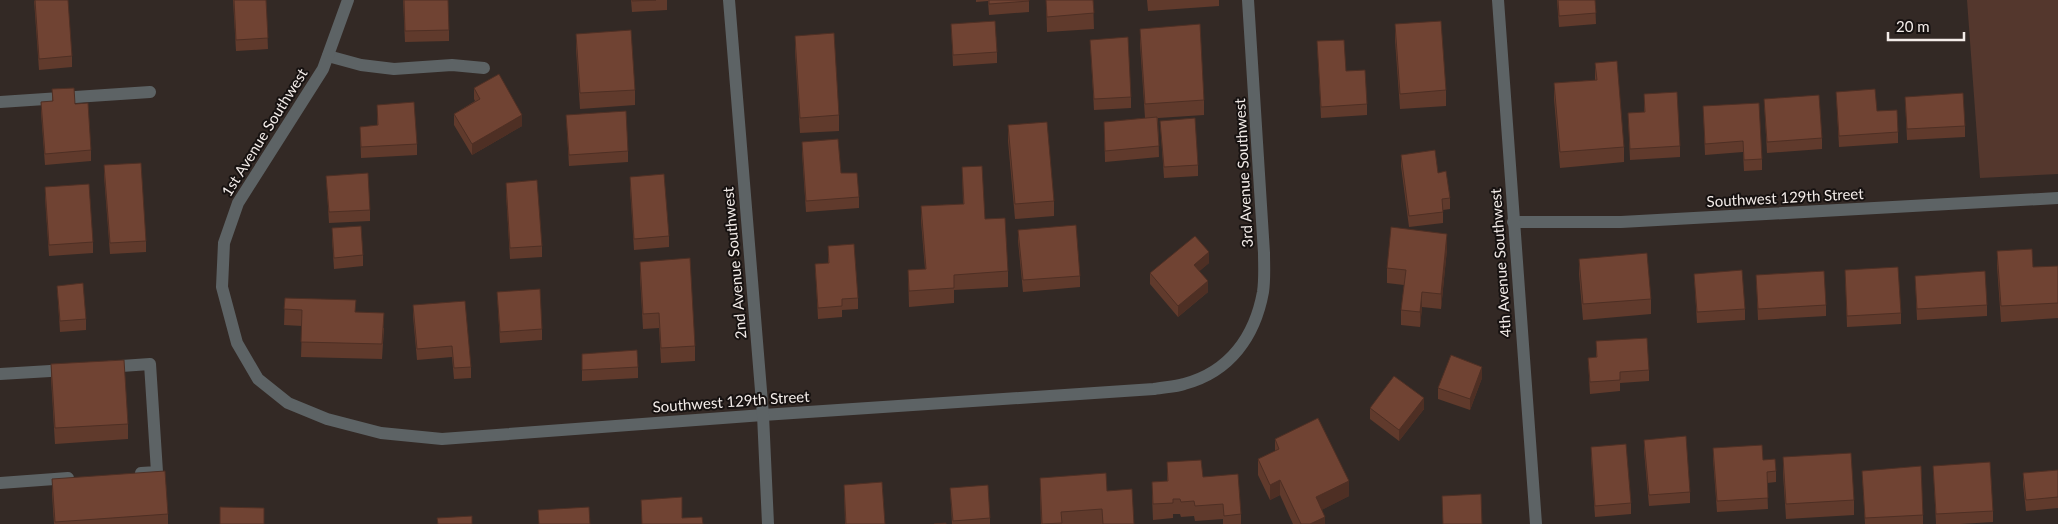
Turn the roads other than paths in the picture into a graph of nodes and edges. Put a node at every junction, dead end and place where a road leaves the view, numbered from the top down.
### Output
1 (348, 0) edge
2 (729, 0) edge
3 (1248, 0) edge
4 (1498, 0) edge
5 (328, 56) junction
6 (484, 68) dead end
7 (150, 92) dead end
8 (0, 102) edge
9 (2058, 198) edge
10 (1513, 222) junction
11 (1246, 342) joint
12 (237, 343) joint
13 (0, 374) edge
14 (763, 415) junction
15 (127, 474) edge
16 (78, 478) edge
17 (0, 483) edge
18 (768, 524) edge
19 (1536, 524) edge

1 - 5 street, 1st Avenue Southwest
2 - 14 street, 2nd Avenue Southwest
3 - 11 street, 3rd Avenue Southwest
4 - 10 street, 4th Avenue Southwest
5 - 6 street
5 - 12 street, 1st Avenue Southwest
7 - 8 street
9 - 10 street, Southwest 129th Street
10 - 19 street, 4th Avenue Southwest
11 - 14 street, Southwest 129th Street
12 - 14 street, Southwest 129th Street
13 - 15 street
14 - 18 street, 2nd Avenue Southwest
16 - 17 street

